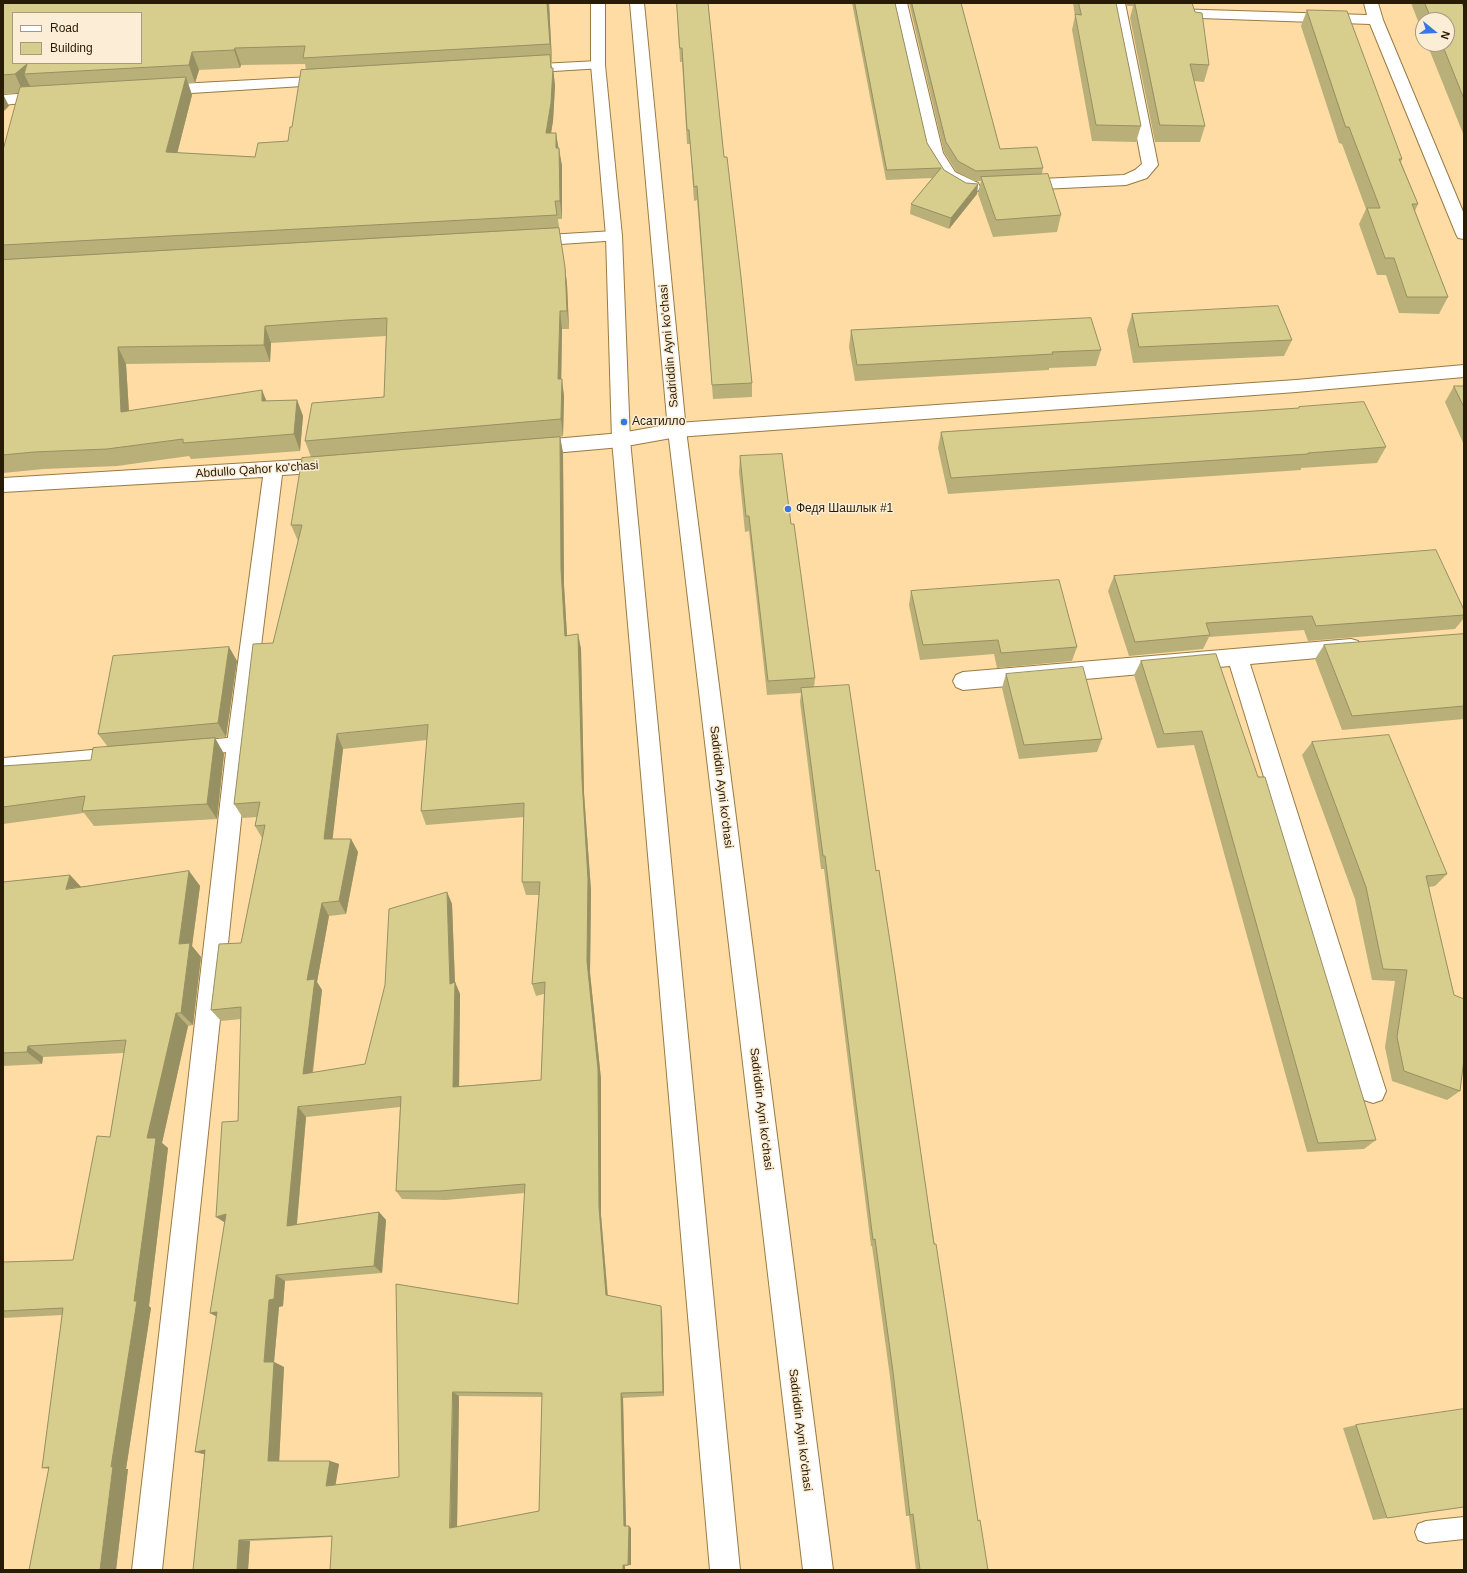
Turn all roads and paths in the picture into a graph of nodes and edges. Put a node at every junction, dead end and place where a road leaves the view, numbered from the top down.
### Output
1 (598, 3) edge
2 (637, 3) edge
3 (900, 3) edge
4 (1371, 3) edge
5 (1120, 7) edge
6 (1137, 12) edge
7 (1161, 13) edge
8 (1376, 20) junction
9 (598, 65) junction
10 (511, 70) edge
11 (344, 80) edge
12 (146, 91) edge
13 (58, 96) edge
14 (3, 100) edge
15 (1009, 186) edge
16 (986, 187) edge
17 (1464, 234) edge
18 (614, 236) junction
19 (519, 242) edge
20 (1464, 371) edge
21 (677, 430) junction
22 (620, 440) junction
23 (510, 450) edge
24 (352, 463) edge
25 (273, 469) junction
26 (3, 485) edge
27 (1370, 645) edge
28 (1236, 656) junction
29 (963, 681) dead end
30 (238, 744) junction
31 (183, 749) edge
32 (128, 754) edge
33 (3, 766) edge
34 (1373, 1091) dead end
35 (1464, 1528) edge
36 (1426, 1532) edge
37 (147, 1570) edge
38 (725, 1570) edge
39 (818, 1570) edge

1 - 9 street
2 - 21 street, Sadriddin Ayni ko'chasi
3 - 16 street
4 - 8 street
5 - 6 street
5 - 15 street
7 - 8 street
8 - 17 street
9 - 10 street
9 - 18 street
11 - 12 street
13 - 14 street
18 - 19 street
18 - 22 street
20 - 21 street
21 - 22 street
21 - 39 street, Sadriddin Ayni ko'chasi
22 - 23 street
22 - 38 street
24 - 25 street, Abdullo Qahor ko'chasi
25 - 26 street, Abdullo Qahor ko'chasi
25 - 30 street
27 - 28 street
28 - 29 street
28 - 34 street
30 - 31 lane
30 - 37 street
32 - 33 lane
35 - 36 lane

